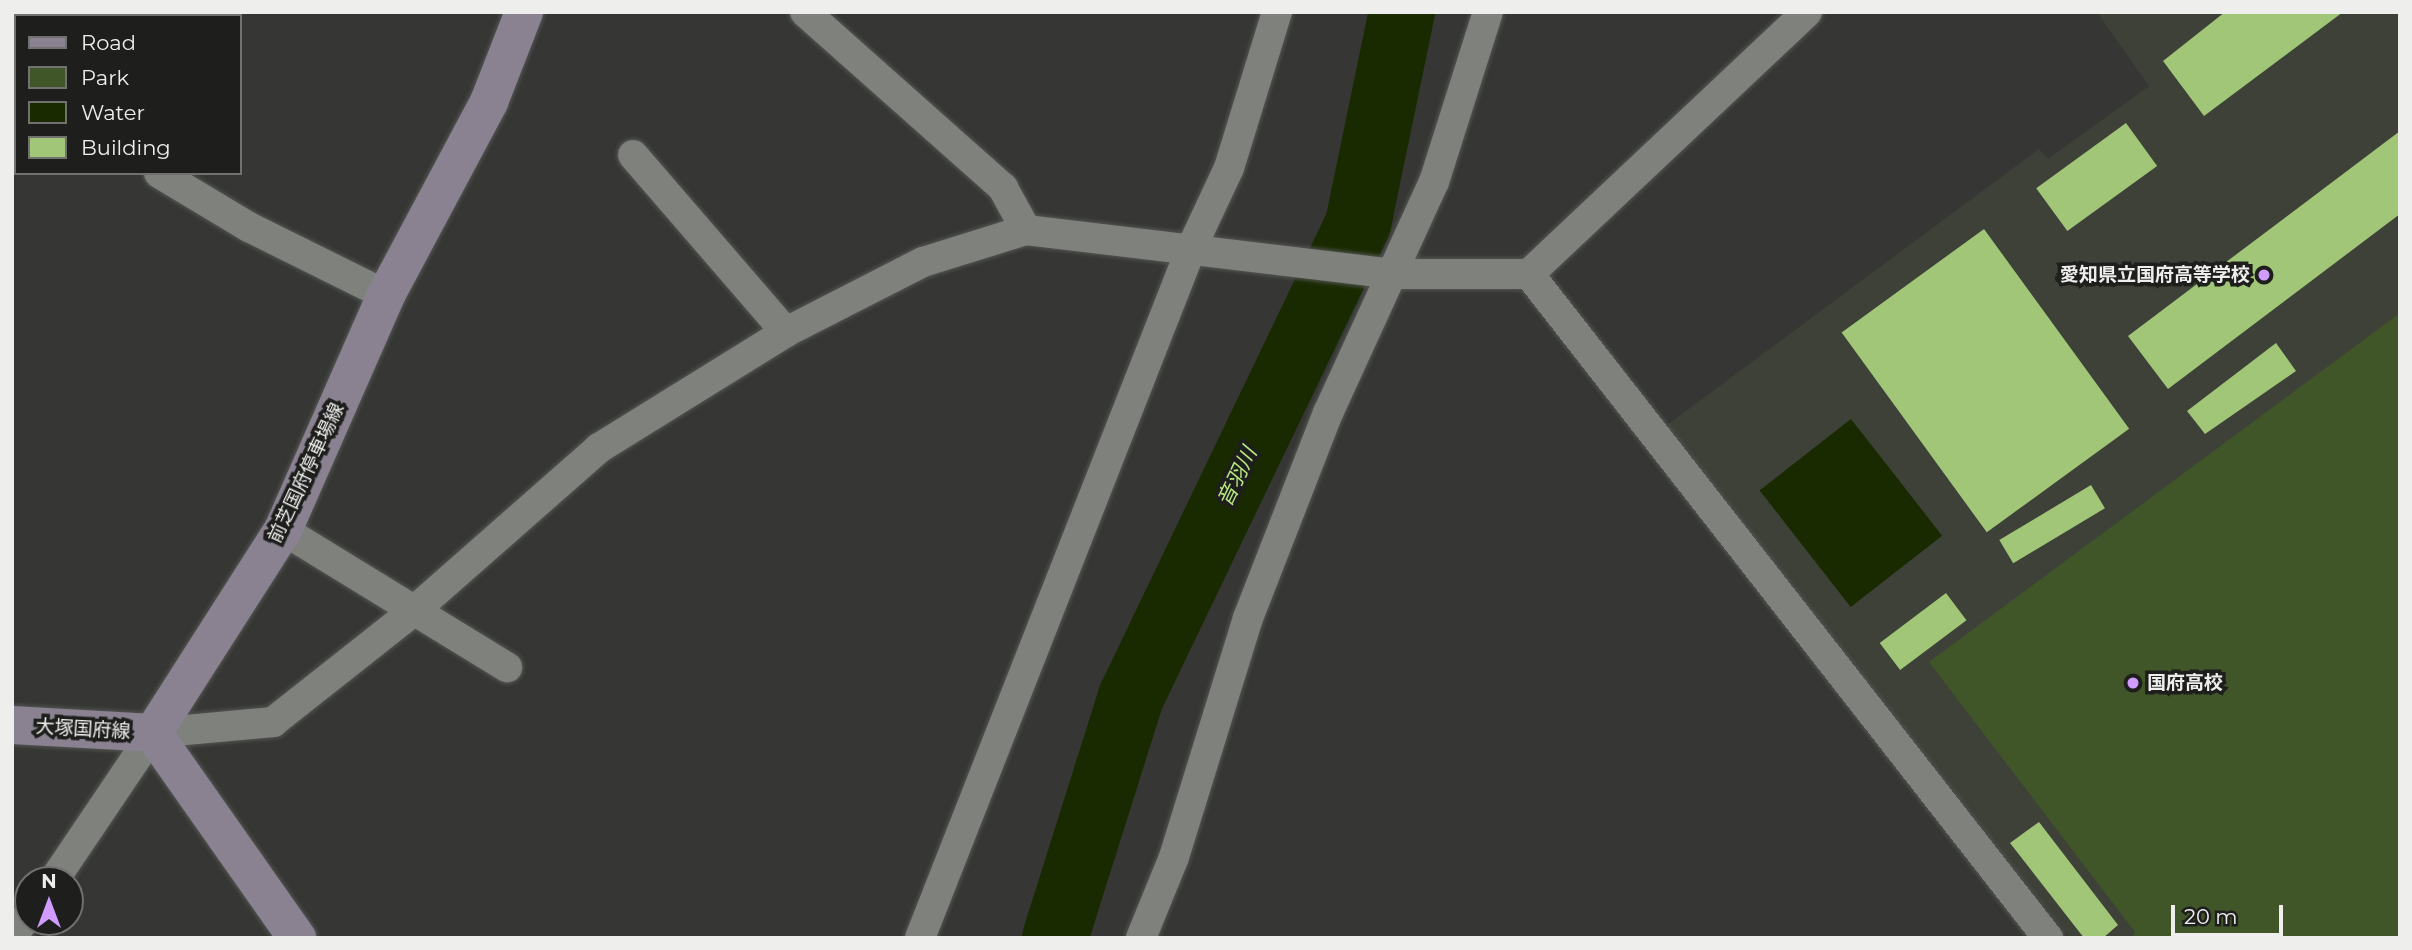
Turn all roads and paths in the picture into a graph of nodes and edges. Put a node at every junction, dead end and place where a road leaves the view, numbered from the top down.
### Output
1 (524, 12) edge
2 (805, 12) edge
3 (1277, 12) edge
4 (1488, 12) edge
5 (1807, 12) edge
6 (633, 155) dead end
7 (162, 175) edge
8 (1026, 230) junction
9 (1200, 252) junction
10 (1384, 273) junction
11 (1529, 274) junction
12 (386, 295) junction
13 (786, 332) junction
14 (283, 530) junction
15 (416, 609) junction
16 (507, 667) dead end
17 (12, 725) edge
18 (153, 733) junction
19 (63, 866) edge
20 (297, 938) edge
21 (920, 938) edge
22 (1141, 938) edge
23 (2048, 938) edge

1 - 12 main road, 前芝国府停車場線
2 - 8 street
3 - 9 street
4 - 10 street
5 - 11 street
6 - 13 street
7 - 12 street
8 - 9 street
8 - 13 street
9 - 10 street
9 - 21 street
10 - 11 street
10 - 22 street
11 - 23 street
12 - 14 main road, 前芝国府停車場線
13 - 15 street
14 - 15 street
14 - 18 main road, 前芝国府停車場線
15 - 16 street
15 - 18 street
17 - 18 main road, 大塚国府線
18 - 19 street
18 - 20 main road

